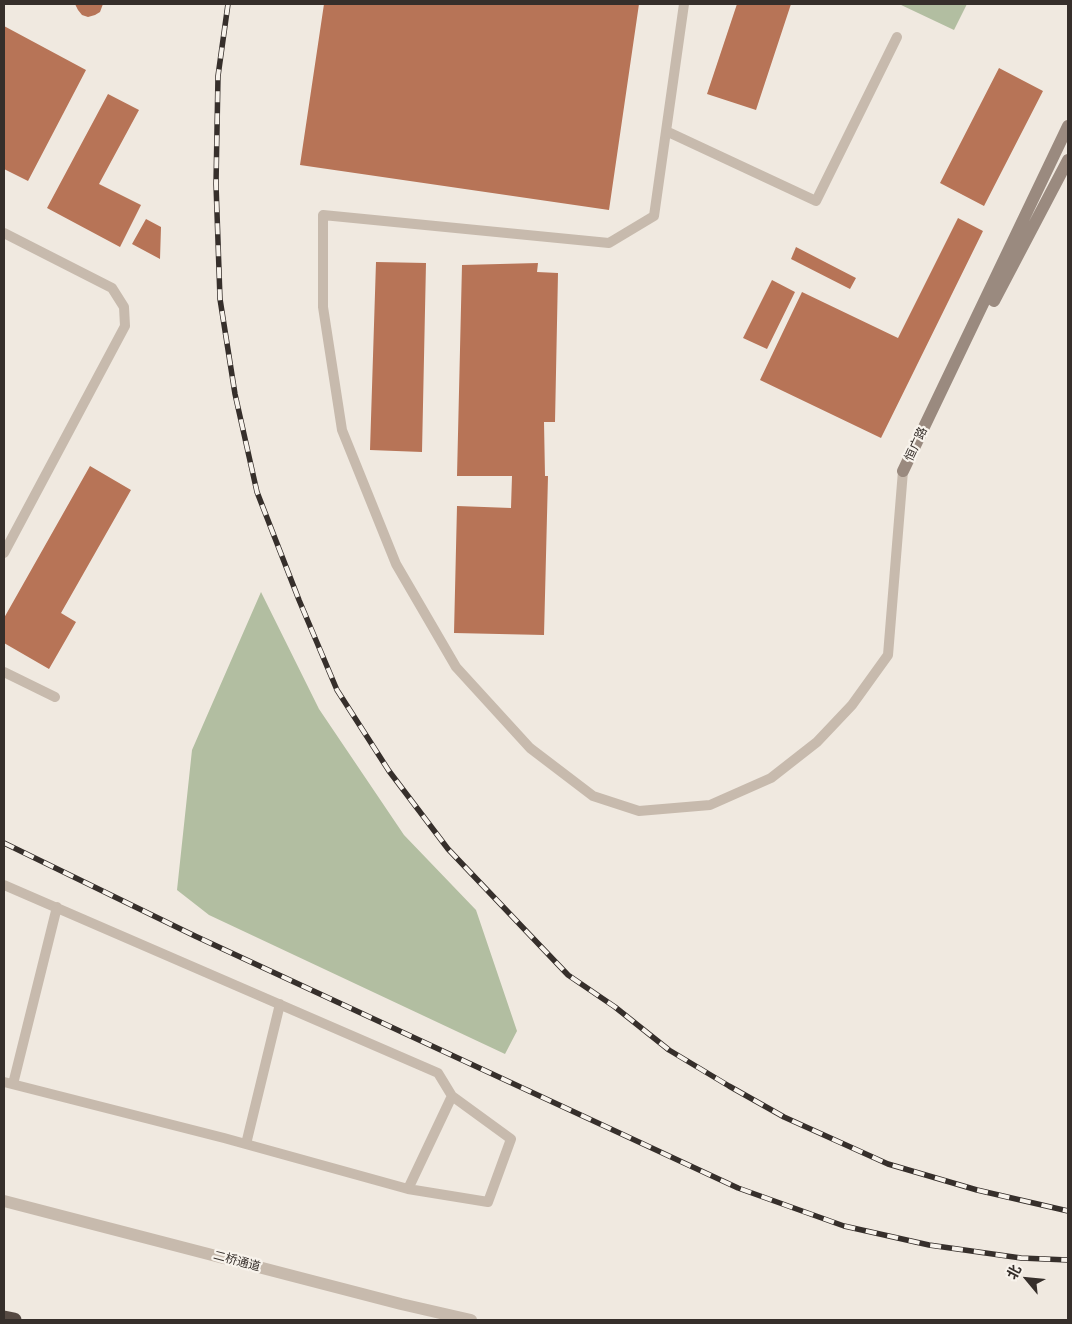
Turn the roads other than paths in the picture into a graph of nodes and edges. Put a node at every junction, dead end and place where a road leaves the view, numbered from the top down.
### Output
1 (684, 4) edge
2 (896, 37) dead end
3 (1068, 126) edge
4 (666, 131) junction
5 (1068, 160) edge
6 (4, 233) edge
7 (903, 471) junction
8 (4, 553) edge
9 (4, 672) edge
10 (55, 697) dead end
11 (4, 885) edge
12 (57, 908) junction
13 (280, 1004) junction
14 (8, 1083) edge
15 (452, 1096) junction
16 (246, 1144) junction
17 (408, 1189) junction
18 (4, 1201) edge
19 (4, 1318) edge
20 (14, 1320) edge
21 (471, 1320) edge

1 - 4 lane
2 - 4 lane
3 - 7 street, 恒广路
4 - 7 lane
5 - 7 street, 恒广路
6 - 8 lane
9 - 10 lane
11 - 12 lane
12 - 13 lane
12 - 14 lane
13 - 15 lane
13 - 16 lane
14 - 16 lane
15 - 17 lane
15 - 17 lane
16 - 17 lane
18 - 21 street, 二桥通道
19 - 20 highway

